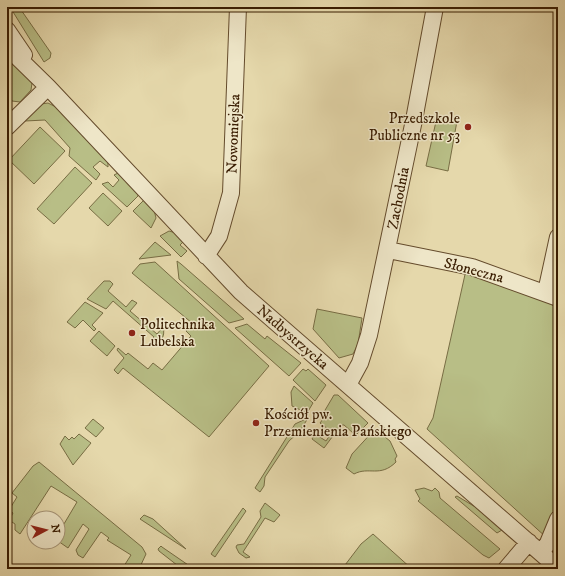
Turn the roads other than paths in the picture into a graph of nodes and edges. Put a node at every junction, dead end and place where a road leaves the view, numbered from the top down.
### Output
1 (238, 7) edge
2 (435, 7) edge
3 (7, 30) edge
4 (7, 47) edge
5 (48, 87) junction
6 (7, 127) edge
7 (558, 237) edge
8 (388, 250) junction
9 (206, 256) junction
10 (552, 295) edge
11 (348, 385) junction
12 (558, 519) edge
13 (535, 548) junction
14 (558, 568) edge
15 (506, 569) edge

1 - 9 street, Nowomiejska
2 - 8 street, Zachodnia
3 - 5 street, Nadbystrzycka
4 - 5 street, Nadbystrzycka
5 - 6 street
5 - 9 street, Nadbystrzycka
7 - 10 street
8 - 10 street, Słoneczna
8 - 11 street, Zachodnia
9 - 11 street, Nadbystrzycka
11 - 13 street, Nadbystrzycka
12 - 13 street
13 - 14 street, Nadbystrzycka
13 - 15 street

